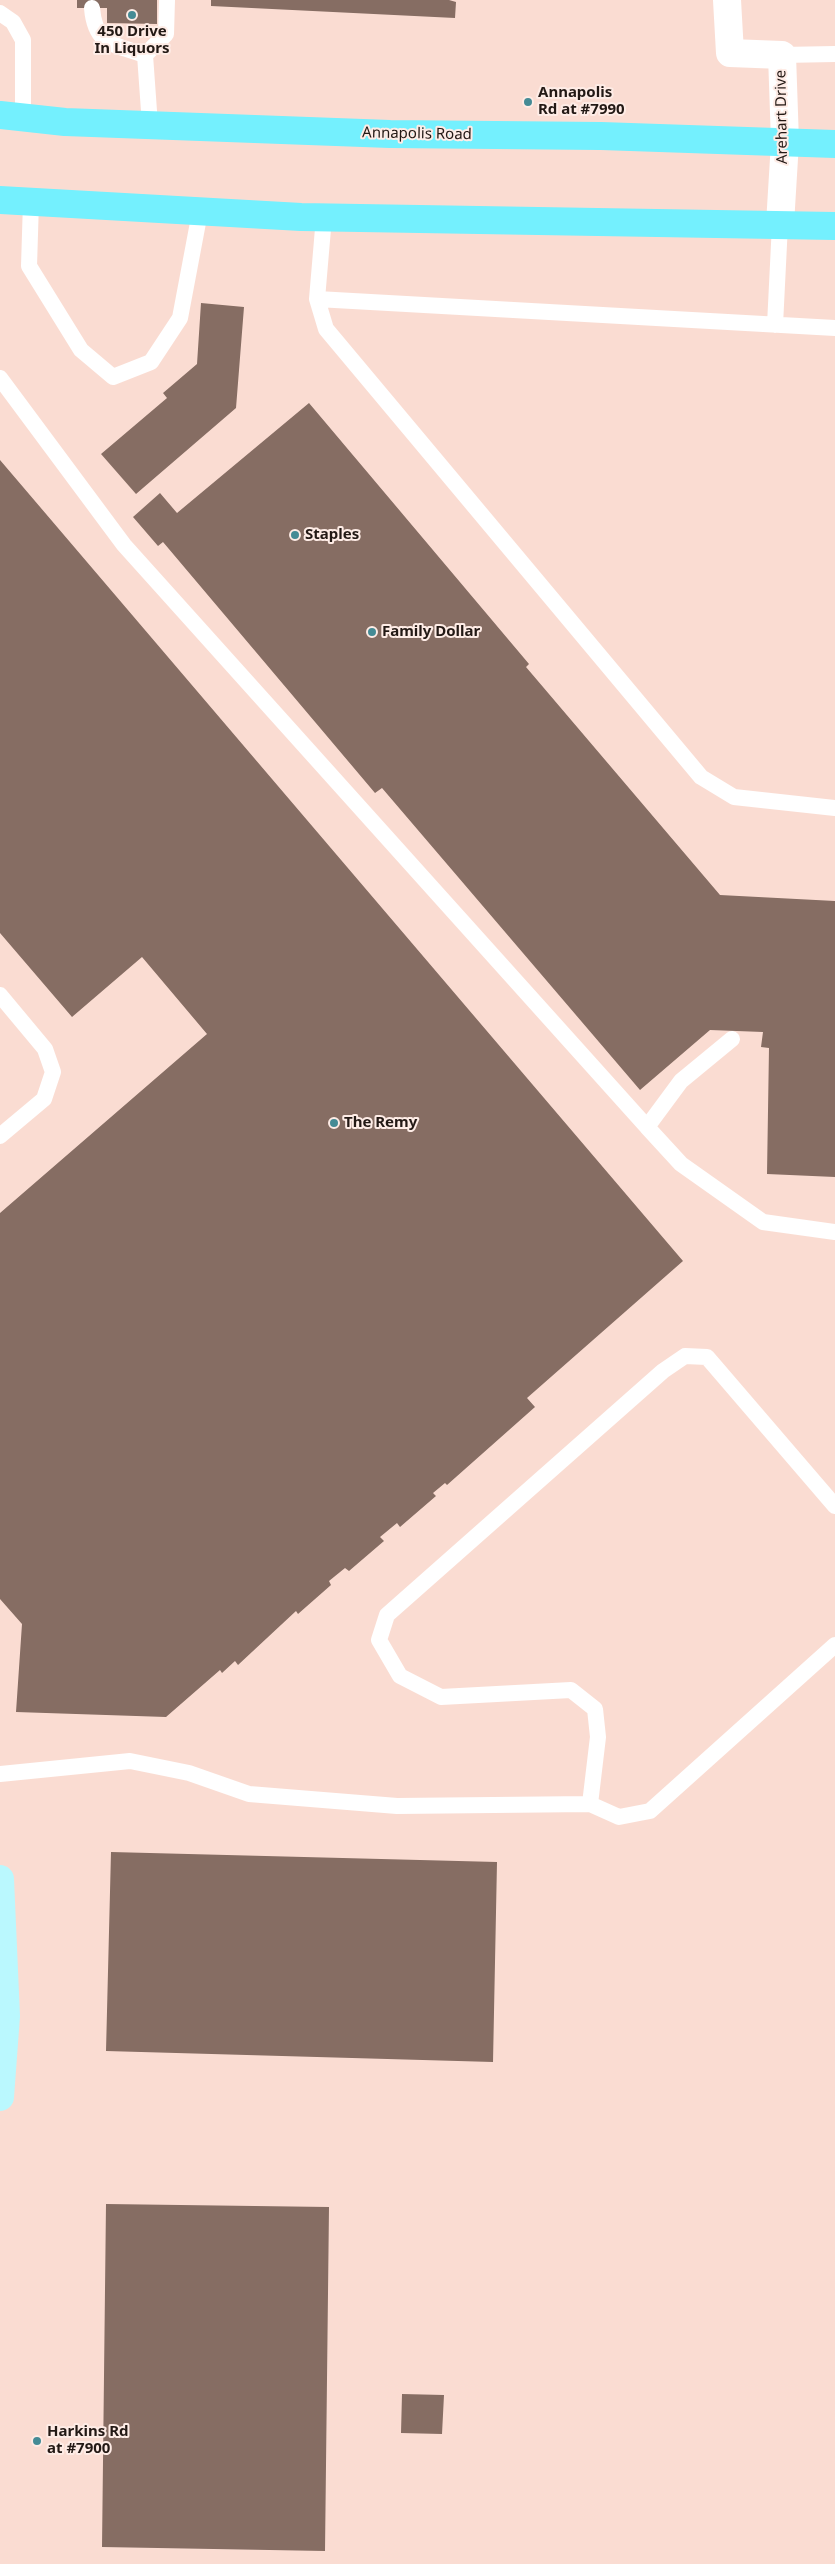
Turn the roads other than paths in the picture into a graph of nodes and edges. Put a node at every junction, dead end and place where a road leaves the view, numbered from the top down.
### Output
1 (167, 0) edge
2 (727, 0) edge
3 (92, 8) dead end
4 (0, 13) edge
5 (835, 54) edge
6 (145, 55) junction
7 (782, 55) junction
8 (12, 116) edge
9 (150, 125) junction
10 (785, 142) junction
11 (835, 144) edge
12 (0, 200) edge
13 (31, 202) junction
14 (200, 212) junction
15 (324, 218) junction
16 (780, 224) junction
17 (835, 226) edge
18 (317, 300) junction
19 (775, 325) junction
20 (835, 328) edge
21 (0, 378) edge
22 (835, 808) edge
23 (0, 995) edge
24 (732, 1038) dead end
25 (647, 1127) junction
26 (0, 1136) edge
27 (835, 1232) edge
28 (835, 1506) edge
29 (835, 1645) edge
30 (0, 1774) edge
31 (590, 1804) junction
32 (0, 1879) edge
33 (2, 1957) edge
34 (0, 2098) edge

1 - 6 lane
2 - 7 street, Arehart Drive
3 - 6 lane
4 - 8 lane
5 - 7 lane
6 - 9 lane
7 - 10 street, Arehart Drive
8 - 9 main road, Annapolis Road
9 - 10 main road, Annapolis Road
10 - 11 main road, Annapolis Road
10 - 16 street, Arehart Drive
12 - 13 main road
13 - 14 main road
13 - 14 lane
14 - 15 main road
15 - 16 main road
15 - 18 lane
16 - 17 main road
16 - 19 lane
18 - 19 lane
18 - 22 lane
19 - 20 lane
21 - 25 lane
23 - 26 lane
24 - 25 lane
25 - 27 lane
28 - 31 lane
29 - 31 lane
30 - 31 lane
32 - 33 street
33 - 34 street

